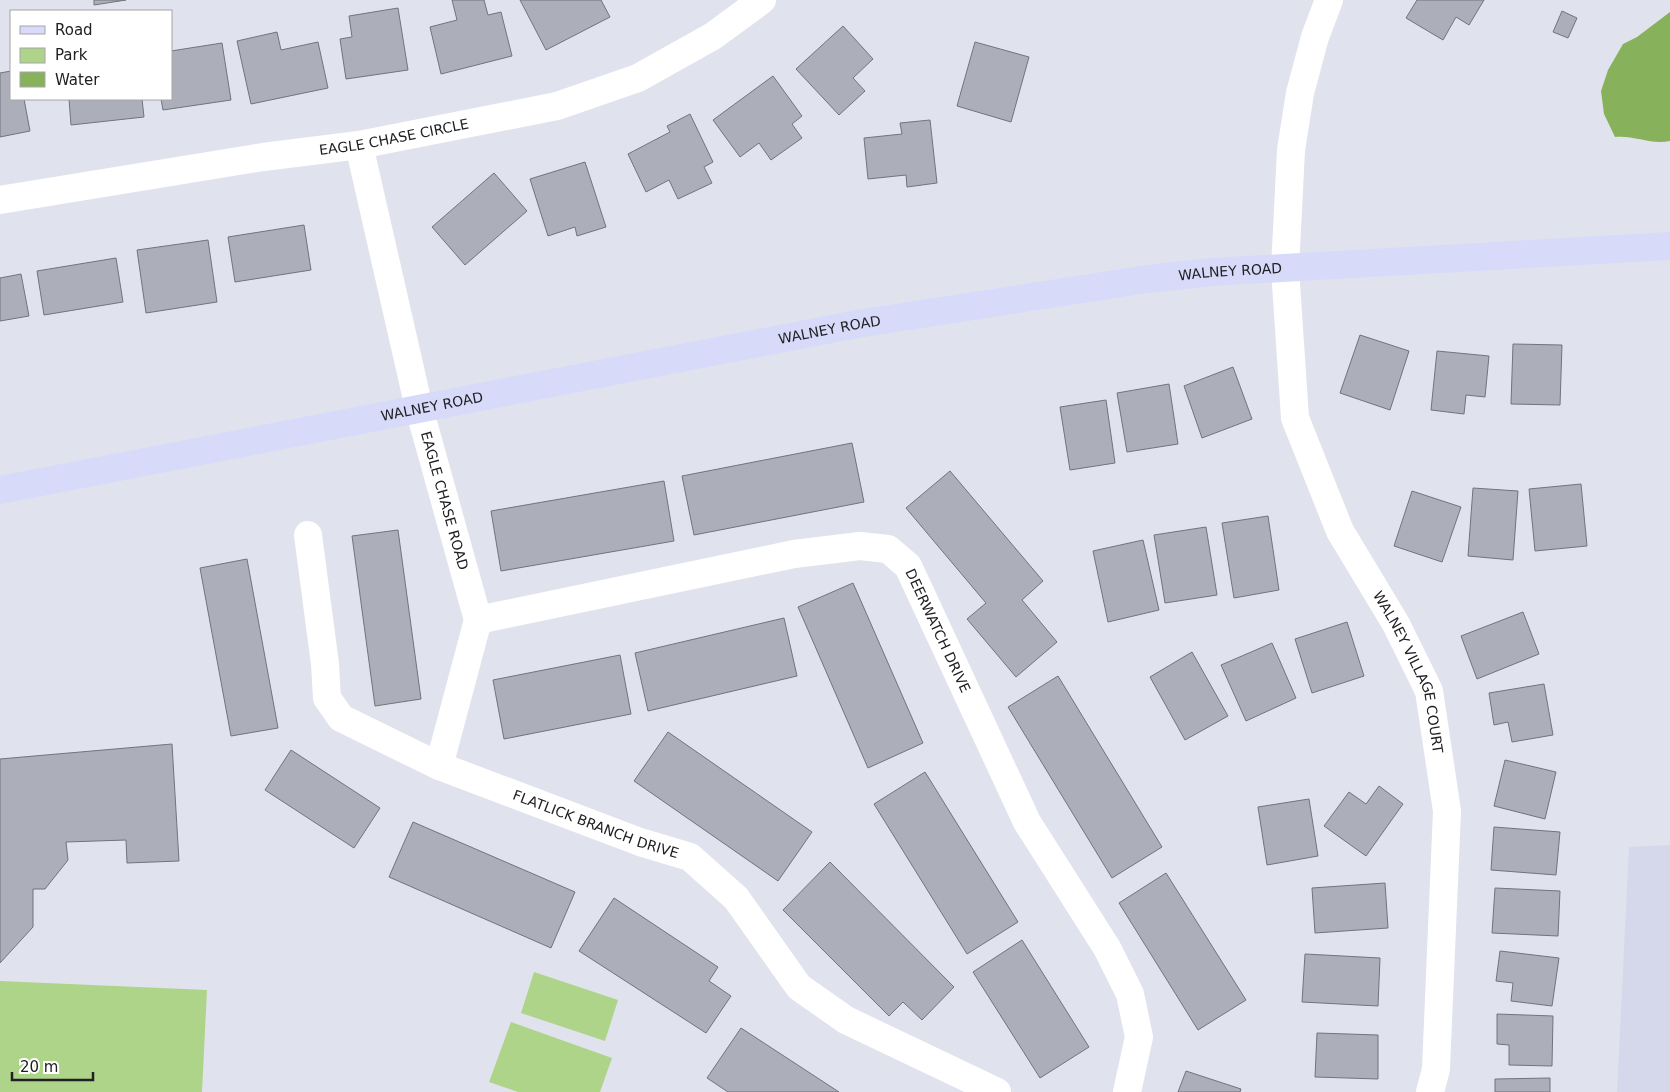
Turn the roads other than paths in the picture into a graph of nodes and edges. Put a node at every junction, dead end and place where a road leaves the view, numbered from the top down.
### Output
1 (762, 0) edge
2 (1329, 0) edge
3 (360, 145) junction
4 (0, 200) edge
5 (1670, 246) edge
6 (1286, 269) junction
7 (419, 408) junction
8 (0, 490) edge
9 (308, 535) dead end
10 (478, 620) junction
11 (439, 766) junction
12 (997, 1092) edge
13 (1127, 1092) edge
14 (1430, 1092) edge

1 - 3 street, EAGLE CHASE CIRCLE
2 - 6 street, WALNEY VILLAGE COURT
3 - 4 street, EAGLE CHASE CIRCLE
3 - 7 street, EAGLE CHASE ROAD
5 - 6 main road, WALNEY ROAD
6 - 7 main road, WALNEY ROAD
6 - 14 street, WALNEY VILLAGE COURT
7 - 8 main road, WALNEY ROAD
7 - 10 street, EAGLE CHASE ROAD
9 - 11 street, FLATLICK BRANCH DRIVE
10 - 11 street
10 - 13 street, DEERWATCH DRIVE
11 - 12 street, FLATLICK BRANCH DRIVE

